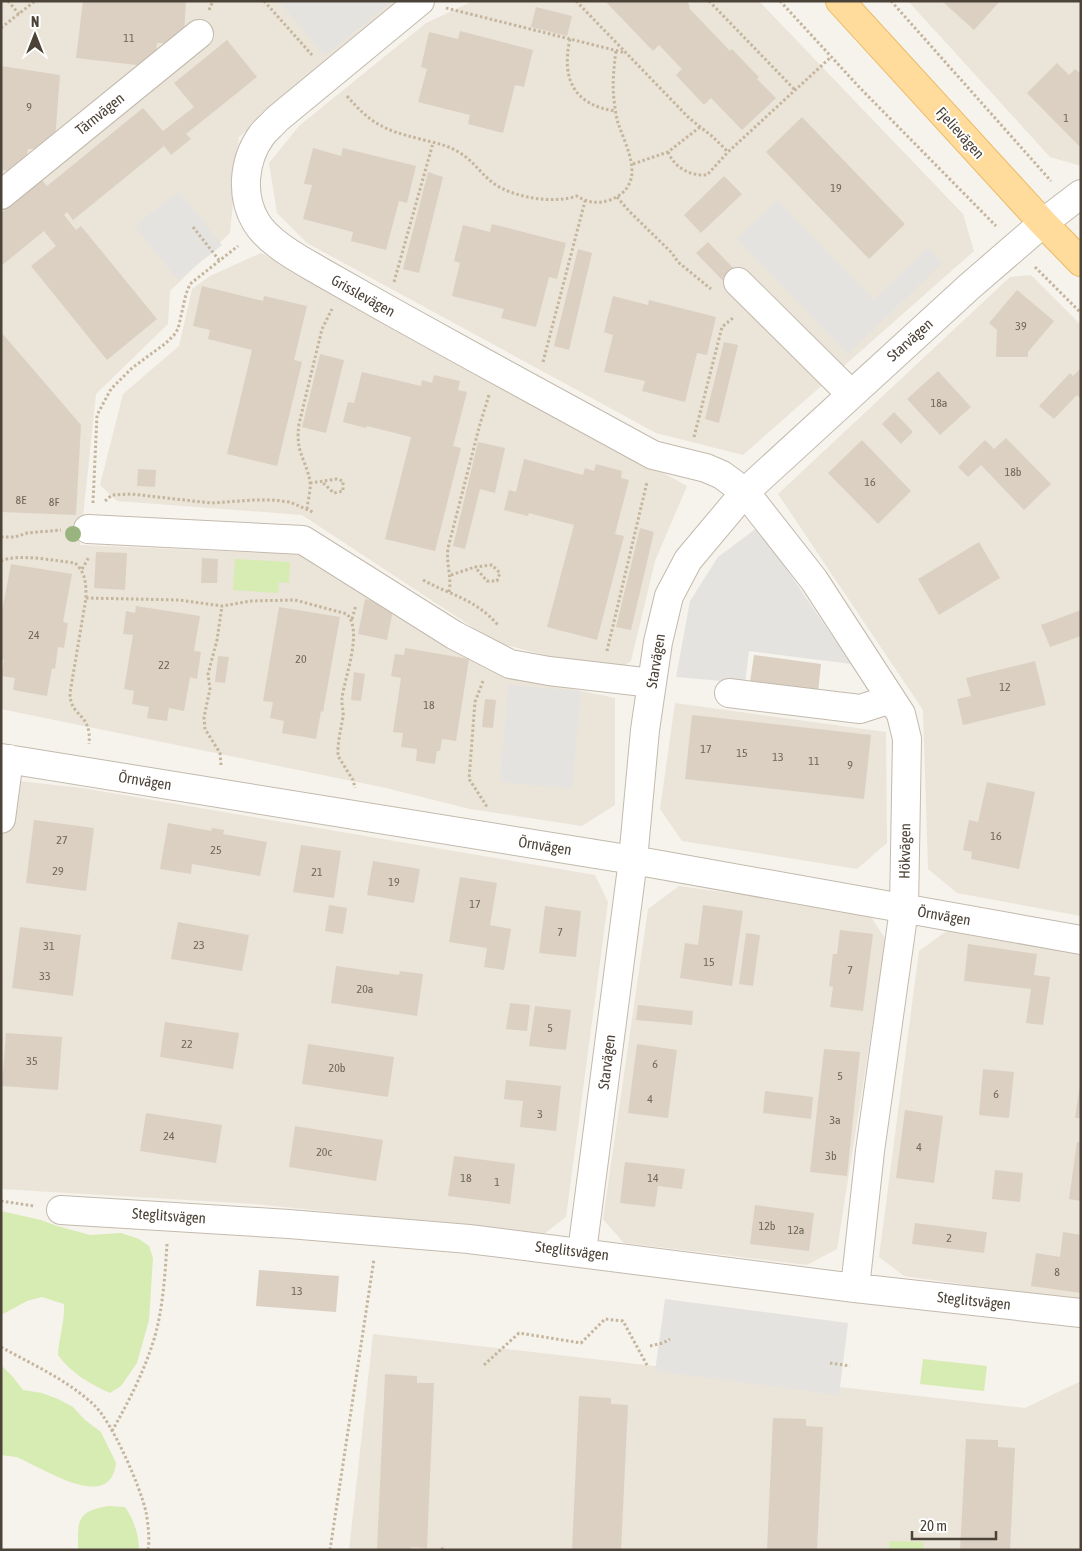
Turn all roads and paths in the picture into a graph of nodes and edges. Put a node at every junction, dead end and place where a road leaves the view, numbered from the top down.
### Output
1 (8, 1) edge
2 (35, 1) edge
3 (264, 1) edge
4 (576, 1) edge
5 (709, 1) edge
6 (780, 1) edge
7 (840, 1) edge
8 (890, 1) edge
9 (429, 4) edge
10 (20, 14) junction
11 (1, 28) edge
12 (199, 34) dead end
13 (570, 39) junction
14 (616, 50) junction
15 (626, 53) junction
16 (831, 57) junction
17 (330, 76) junction
18 (795, 90) junction
19 (615, 111) junction
20 (700, 127) junction
21 (433, 143) junction
22 (668, 152) junction
23 (728, 152) junction
24 (633, 164) junction
25 (1, 194) edge
26 (617, 197) junction
27 (1075, 198) edge
28 (584, 201) junction
29 (256, 223) junction
30 (1042, 223) junction
31 (193, 227) dead end
32 (1015, 246) junction
33 (219, 260) junction
34 (1081, 262) edge
35 (738, 282) dead end
36 (392, 287) dead end
37 (713, 290) dead end
38 (336, 304) dead end
39 (1081, 313) edge
40 (722, 327) dead end
41 (541, 368) dead end
42 (491, 390) dead end
43 (852, 394) junction
44 (693, 440) dead end
45 (653, 455) junction
46 (321, 481) junction
47 (310, 483) junction
48 (745, 492) junction
49 (306, 509) dead end
50 (83, 523) junction
51 (1, 537) edge
52 (1, 561) edge
53 (475, 566) junction
54 (451, 575) junction
55 (450, 592) dead end
56 (86, 598) junction
57 (222, 606) junction
58 (493, 655) junction
59 (580, 674) junction
60 (652, 683) junction
61 (729, 693) dead end
62 (891, 699) junction
63 (5, 758) edge
64 (87, 772) junction
65 (218, 793) junction
66 (358, 816) junction
67 (1, 819) edge
68 (488, 836) junction
69 (633, 860) junction
70 (904, 909) junction
71 (1081, 940) edge
72 (61, 1210) dead end
73 (169, 1216) junction
74 (378, 1230) junction
75 (582, 1252) junction
76 (855, 1288) junction
77 (1081, 1313) edge
78 (670, 1339) dead end
79 (650, 1346) dead end
80 (1, 1347) edge
81 (830, 1363) dead end
82 (484, 1365) dead end
83 (850, 1366) dead end
84 (648, 1367) dead end
85 (112, 1431) junction
86 (148, 1550) edge
87 (330, 1550) edge

1 - 10 path
2 - 10 path
3 - 17 path
4 - 15 path
5 - 18 path
6 - 16 path
7 - 30 main road, Fjelievägen
8 - 27 path
9 - 13 path
9 - 17 street, Grisslevägen
10 - 11 path
12 - 25 street, Tärnvägen
13 - 14 path
13 - 19 path
14 - 15 path
14 - 19 path
15 - 20 path
16 - 18 path
16 - 32 path
17 - 21 path
17 - 29 street, Grisslevägen
18 - 23 path
19 - 24 path
20 - 22 path
20 - 23 path
21 - 28 path
21 - 36 path
22 - 23 path
22 - 24 path
24 - 26 path
26 - 28 path
26 - 37 path
27 - 30 street, Starvägen
28 - 41 path
29 - 33 path
29 - 45 street, Grisslevägen
30 - 32 street, Starvägen
30 - 34 main road, Fjelievägen
31 - 33 path
32 - 39 path
32 - 43 street, Starvägen
33 - 50 path
35 - 43 street
38 - 47 path
40 - 44 path
42 - 54 path
43 - 48 street, Starvägen
45 - 48 street, Grisslevägen
45 - 59 path
46 - 46 path
46 - 47 path
47 - 49 path
48 - 60 street, Starvägen
48 - 62 street, Hökvägen
50 - 51 path
50 - 58 street
52 - 56 path
53 - 53 path
53 - 54 path
54 - 55 path
56 - 57 path
56 - 64 path
57 - 65 path
57 - 66 path
58 - 59 street
58 - 68 path
59 - 60 street
60 - 69 street, Starvägen
61 - 62 street
62 - 70 street, Hökvägen
63 - 64 street, Örnvägen
63 - 67 street, Örnvägen
64 - 65 street, Örnvägen
65 - 66 street, Örnvägen
66 - 68 street, Örnvägen
68 - 69 street, Örnvägen
69 - 70 street, Örnvägen
69 - 75 street, Starvägen
70 - 71 street, Örnvägen
70 - 76 street, Hökvägen
72 - 73 street, Steglitsvägen
73 - 74 street, Steglitsvägen
73 - 85 path
74 - 75 street, Steglitsvägen
74 - 87 path
75 - 76 street, Steglitsvägen
76 - 77 street, Steglitsvägen
78 - 79 path
80 - 85 path
81 - 83 path
82 - 84 path
85 - 86 path

